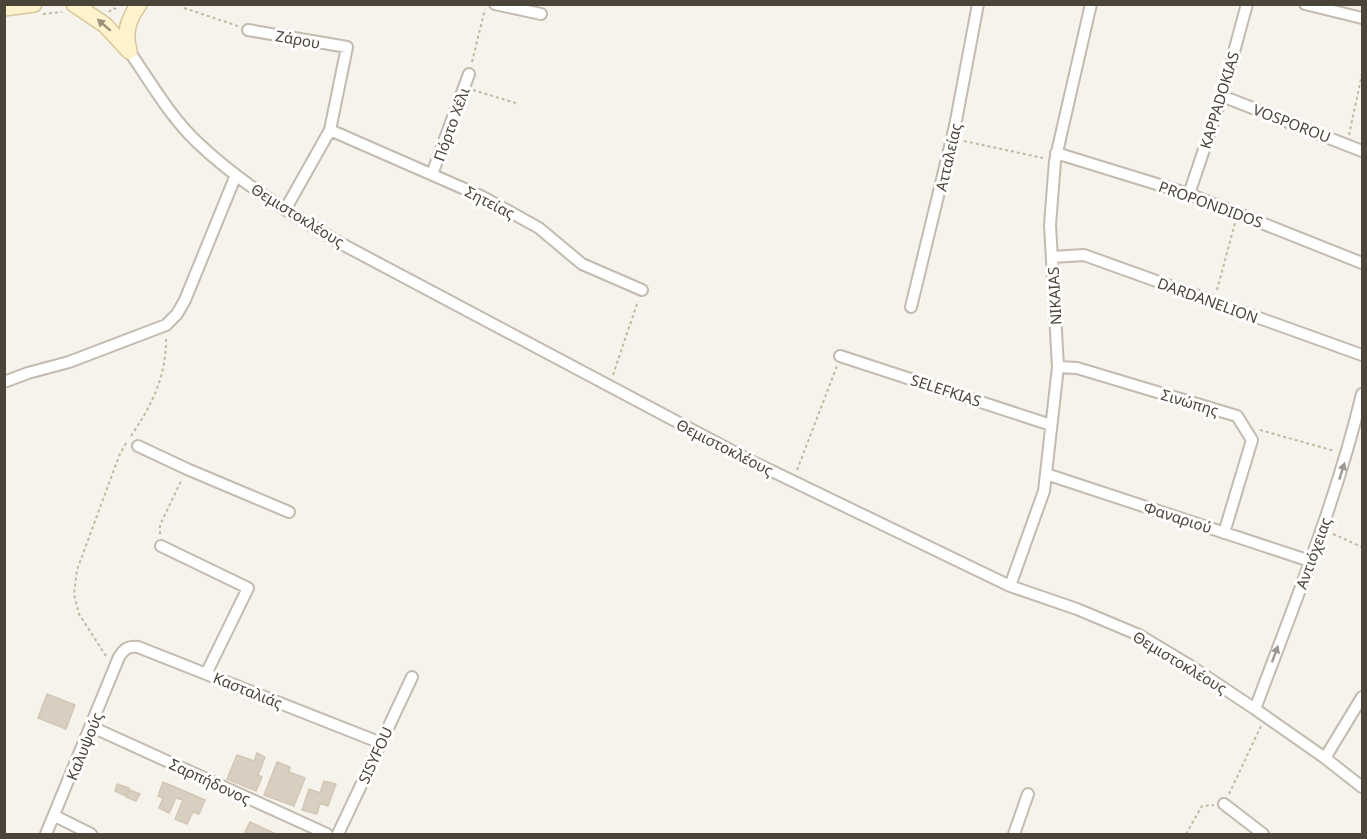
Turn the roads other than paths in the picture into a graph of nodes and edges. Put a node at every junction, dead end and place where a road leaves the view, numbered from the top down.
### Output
1 (34, 4) edge
2 (74, 4) edge
3 (139, 4) edge
4 (495, 4) edge
5 (978, 4) edge
6 (1091, 4) edge
7 (1247, 4) edge
8 (1305, 4) edge
9 (4, 8) edge
10 (541, 14) dead end
11 (1362, 18) edge
12 (248, 30) road end
13 (129, 51) junction
14 (469, 74) road end
15 (1221, 96) junction
16 (330, 130) junction
17 (1362, 150) edge
18 (1056, 157) junction
19 (432, 174) junction
20 (236, 176) junction
21 (1189, 194) junction
22 (285, 210) junction
23 (1052, 257) junction
24 (1362, 263) edge
25 (642, 290) road end
26 (911, 307) dead end
27 (1362, 355) edge
28 (840, 356) road end
29 (1058, 367) junction
30 (4, 382) edge
31 (1362, 394) edge
32 (1051, 425) junction
33 (138, 446) dead end
34 (1046, 474) junction
35 (289, 512) dead end
36 (1224, 532) junction
37 (160, 546) road end
38 (1310, 561) junction
39 (1010, 586) junction
40 (119, 657) joint
41 (206, 674) junction
42 (412, 676) dead end
43 (1362, 697) edge
44 (1255, 709) junction
45 (92, 727) junction
46 (381, 743) junction
47 (1325, 758) junction
48 (1362, 787) edge
49 (1028, 794) dead end
50 (1224, 804) road end
51 (55, 816) junction
52 (46, 834) edge
53 (91, 834) edge
54 (327, 834) edge
55 (338, 834) edge
56 (1014, 834) edge
57 (1263, 834) edge

1 - 9 main road
13 -> 2 main road
3 - 13 main road
4 - 10 street
5 - 26 street, Ατταλείας
6 - 18 street, NIKAIAS
7 - 15 street, KAPPADOKIAS
8 - 11 street
12 - 16 street, Ζάρου
13 - 20 street, Θεμιστοκλέους
14 - 19 street, Πόρτο Χέλι
15 - 17 street, VOSPOROU
15 - 21 street, KAPPADOKIAS
16 - 19 street, Σητείας
16 - 22 street
18 - 21 street, PROPONDIDOS
18 - 23 street, NIKAIAS
19 - 25 street, Σητείας
20 - 22 street, Θεμιστοκλέους
20 - 30 street
21 - 24 street, PROPONDIDOS
22 - 39 street, Θεμιστοκλέους
23 - 27 street, DARDANELION
23 - 29 street, NIKAIAS
28 - 32 street, SELEFKIAS
29 - 32 street, NIKAIAS
29 - 36 street, Σινώπης
38 -> 31 street, Αντιόχειας
32 - 34 street, NIKAIAS
33 - 35 street
34 - 36 street, Φαναριού
34 - 39 street, NIKAIAS
36 - 38 street, Φαναριού
37 - 41 street
44 -> 38 street, Αντιόχειας
39 - 44 street, Θεμιστοκλέους
40 - 41 street, Κασταλιάς
40 - 45 street, Καλυψούς
41 - 46 street, Κασταλιάς
42 - 46 street, SISYFOU
43 - 47 street
44 - 47 street, Θεμιστοκλέους
45 - 51 street, Καλυψούς
45 - 54 street, Σαρπήδονος
46 - 55 street, SISYFOU
47 - 48 street, Θεμιστοκλέους
49 - 56 street
50 - 57 street
51 - 52 street, Καλυψούς
51 - 53 street

